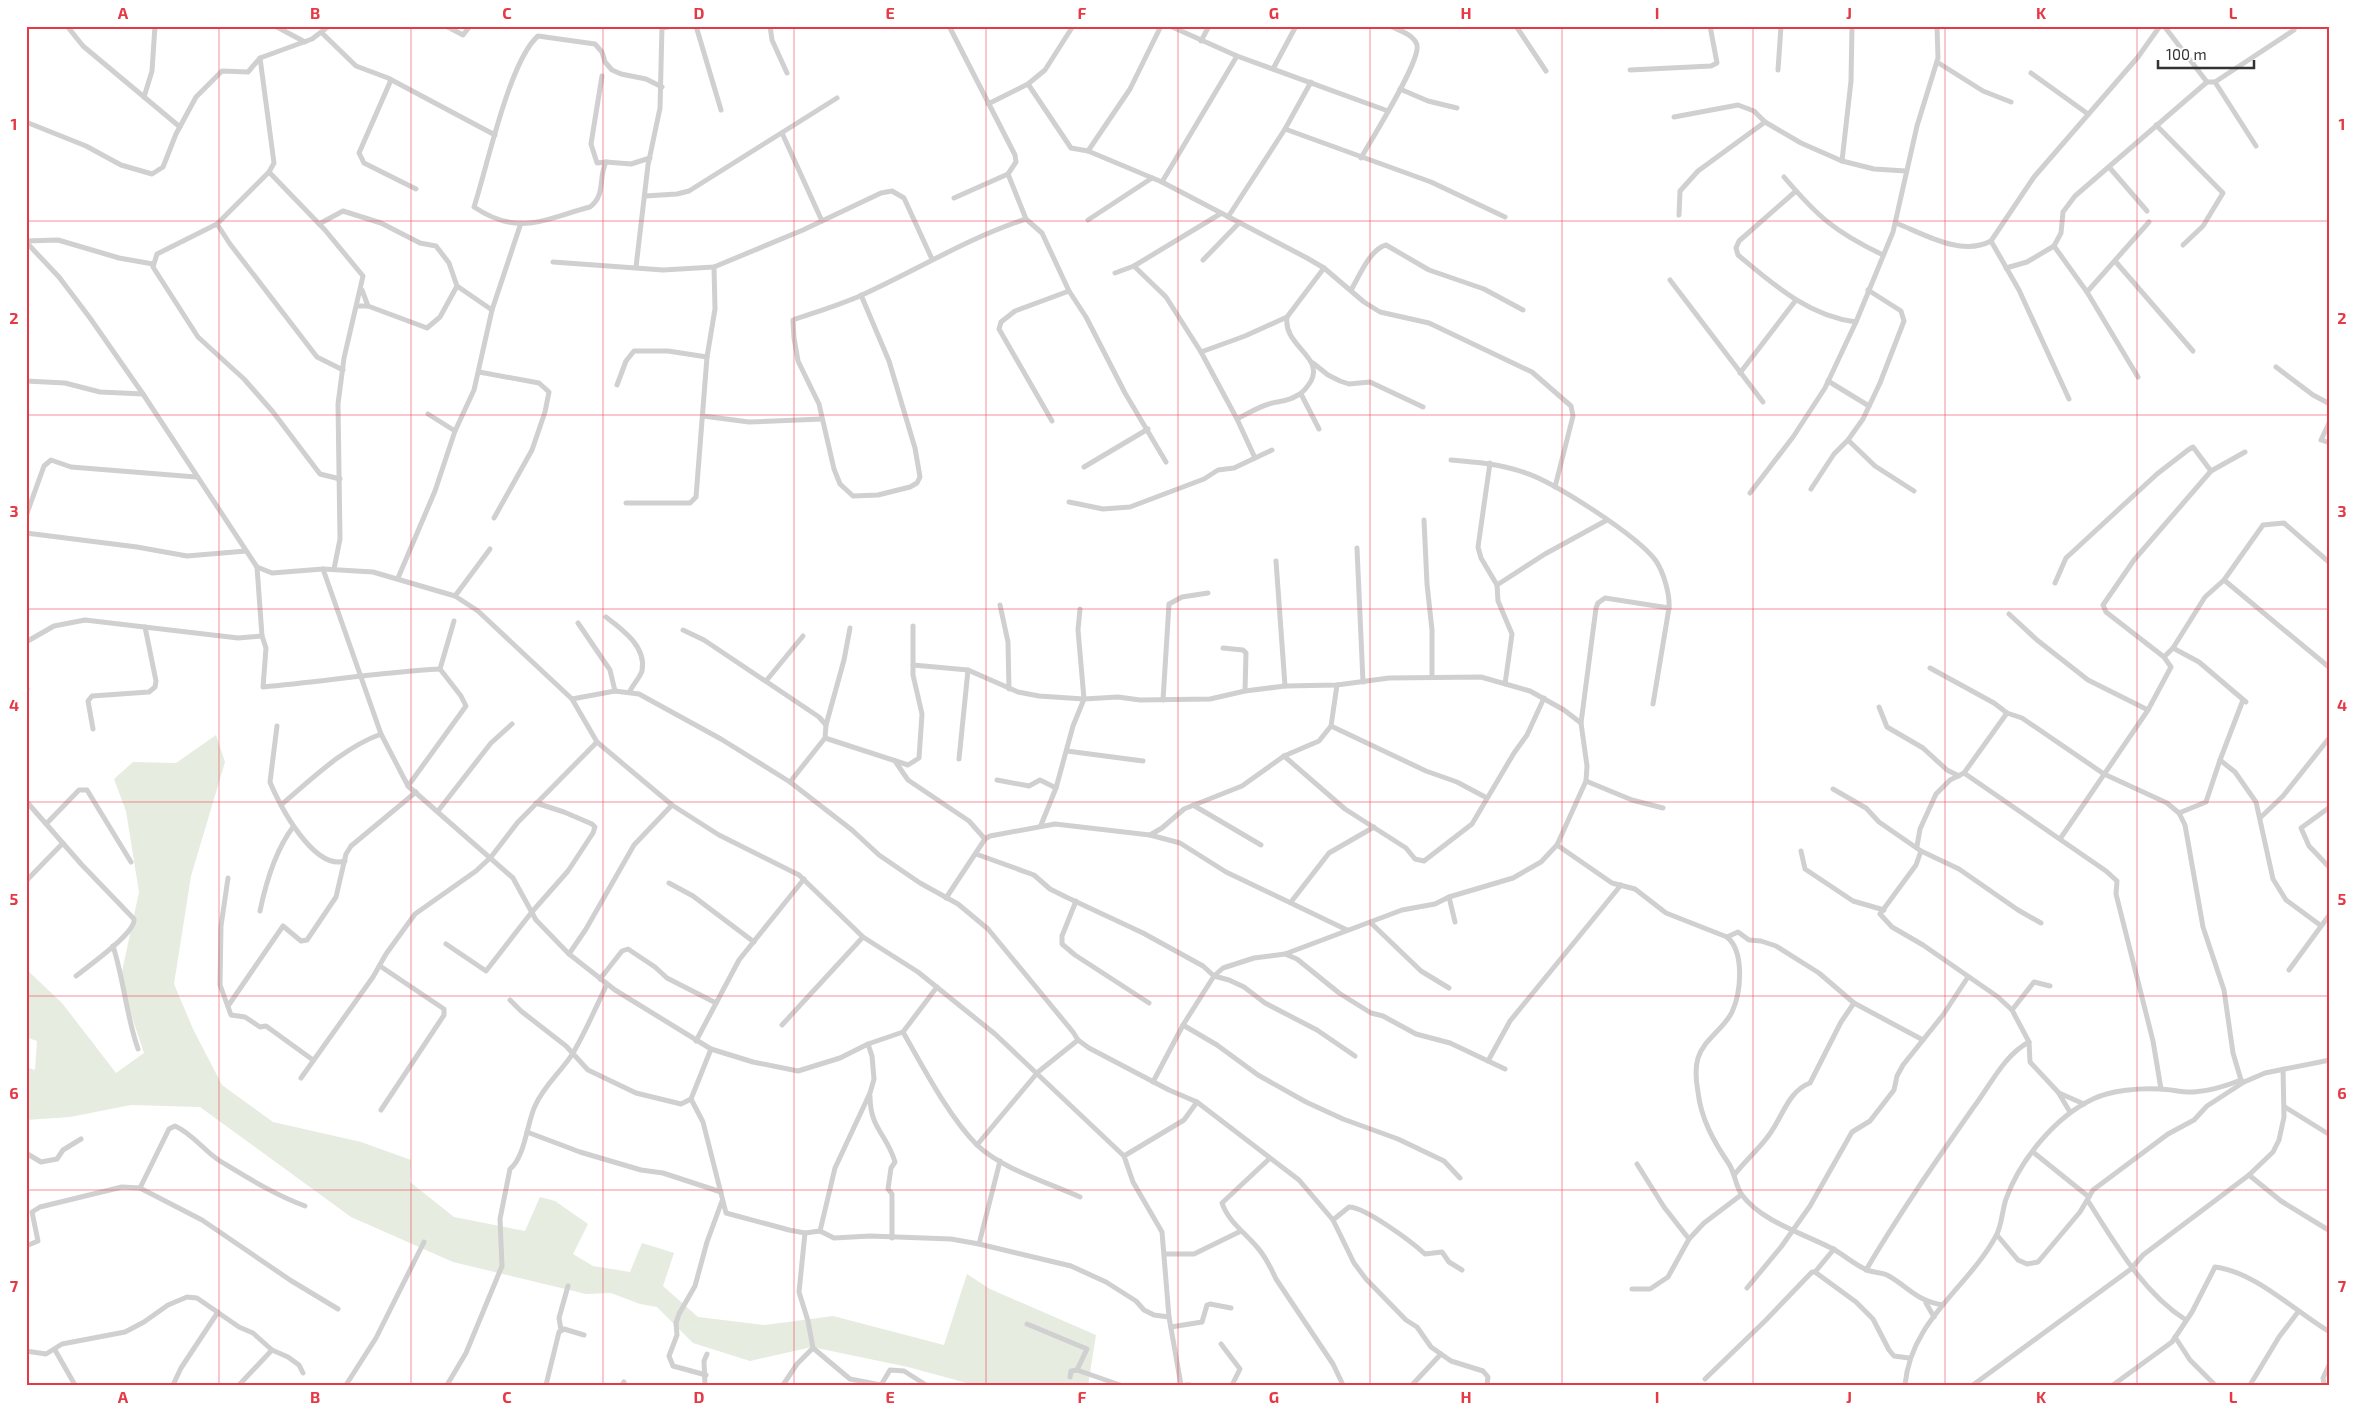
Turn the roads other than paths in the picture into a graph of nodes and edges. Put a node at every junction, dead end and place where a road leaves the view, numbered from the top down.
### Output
1 (155, 26) edge
2 (275, 26) edge
3 (329, 26) edge
4 (446, 26) edge
5 (470, 26) edge
6 (673, 26) edge
7 (696, 26) edge
8 (770, 26) edge
9 (949, 26) edge
10 (1073, 26) edge
11 (1161, 26) edge
12 (1170, 26) edge
13 (1209, 26) edge
14 (1296, 26) edge
15 (1390, 26) edge
16 (1516, 26) edge
17 (1710, 26) edge
18 (1781, 26) edge
19 (1852, 26) edge
20 (1938, 26) edge
21 (2160, 26) edge
22 (2164, 26) edge
23 (68, 27) edge
24 (662, 27) edge
25 (2294, 30) dead end
26 (322, 32) junction
27 (1201, 41) junction
28 (305, 42) junction
29 (1238, 56) junction
30 (260, 58) junction
31 (1937, 62) junction
32 (1273, 69) junction
33 (1630, 70) dead end
34 (1778, 70) dead end
35 (1546, 71) dead end
36 (786, 73) dead end
37 (2031, 73) dead end
38 (602, 76) dead end
39 (391, 80) junction
40 (1311, 82) junction
41 (2206, 82) junction
42 (2215, 82) junction
43 (1028, 84) junction
44 (662, 87) junction
45 (1400, 89) junction
46 (144, 97) junction
47 (837, 98) dead end
48 (2011, 102) dead end
49 (988, 104) junction
50 (1457, 108) dead end
51 (721, 110) dead end
52 (1388, 111) junction
53 (2088, 114) junction
54 (1674, 116) dead end
55 (26, 122) edge
56 (1765, 122) junction
57 (2156, 125) junction
58 (180, 127) junction
59 (1285, 129) junction
60 (782, 133) junction
61 (496, 135) junction
62 (2256, 146) dead end
63 (1088, 151) junction
64 (650, 158) junction
65 (1360, 158) junction
66 (1842, 161) junction
67 (606, 162) junction
68 (2109, 167) junction
69 (1906, 171) junction
70 (270, 172) junction
71 (1008, 174) junction
72 (1784, 177) dead end
73 (1152, 178) junction
74 (1162, 182) junction
75 (416, 189) dead end
76 (1796, 191) junction
77 (645, 196) junction
78 (954, 198) dead end
79 (2147, 211) dead end
80 (1220, 214) junction
81 (1679, 215) dead end
82 (1228, 217) junction
83 (1505, 217) dead end
84 (1026, 219) junction
85 (1088, 220) dead end
86 (822, 221) junction
87 (1239, 222) junction
88 (2149, 222) dead end
89 (521, 223) junction
90 (1896, 223) junction
91 (218, 224) junction
92 (319, 224) junction
93 (1991, 241) junction
94 (26, 242) edge
95 (2183, 245) dead end
96 (2054, 246) junction
97 (1883, 255) junction
98 (932, 259) junction
99 (1203, 260) dead end
100 (2115, 261) junction
101 (553, 262) dead end
102 (153, 264) junction
103 (1134, 266) junction
104 (636, 267) junction
105 (714, 267) junction
106 (1324, 268) junction
107 (2006, 268) junction
108 (1115, 273) dead end
109 (1670, 280) dead end
110 (458, 286) junction
111 (361, 289) junction
112 (1351, 290) junction
113 (1868, 290) junction
114 (1069, 291) junction
115 (2087, 292) junction
116 (861, 295) junction
117 (1796, 300) junction
118 (357, 306) junction
119 (368, 306) junction
120 (492, 310) junction
121 (1523, 310) dead end
122 (1287, 317) junction
123 (1856, 322) junction
124 (1201, 352) junction
125 (2193, 352) dead end
126 (707, 357) junction
127 (1313, 363) junction
128 (2276, 367) dead end
129 (343, 370) junction
130 (479, 372) junction
131 (1740, 373) junction
132 (2138, 377) dead end
133 (26, 380) edge
134 (1828, 380) junction
135 (617, 385) dead end
136 (144, 394) junction
137 (1301, 394) junction
138 (2069, 399) dead end
139 (1763, 402) dead end
140 (2330, 404) edge
141 (1869, 406) junction
142 (1423, 407) dead end
143 (428, 414) dead end
144 (703, 416) junction
145 (822, 419) junction
146 (1237, 419) junction
147 (1052, 421) dead end
148 (2330, 421) edge
149 (1148, 429) junction
150 (1319, 429) dead end
151 (455, 431) junction
152 (1848, 440) junction
153 (2330, 443) edge
154 (1272, 450) dead end
155 (2245, 452) dead end
156 (1255, 458) junction
157 (1451, 460) dead end
158 (1166, 462) dead end
159 (1490, 463) junction
160 (1084, 467) dead end
161 (2211, 471) junction
162 (196, 477) junction
163 (340, 479) junction
164 (1555, 487) junction
165 (1811, 489) dead end
166 (1914, 491) dead end
167 (1750, 493) dead end
168 (1070, 502) dead end
169 (626, 503) dead end
170 (26, 516) edge
171 (494, 518) dead end
172 (1424, 520) dead end
173 (1607, 520) junction
174 (26, 533) edge
175 (1357, 548) dead end
176 (490, 549) dead end
177 (246, 551) junction
178 (1276, 561) dead end
179 (2330, 563) edge
180 (257, 568) junction
181 (323, 569) junction
182 (334, 569) junction
183 (398, 578) junction
184 (2224, 580) junction
185 (2055, 583) dead end
186 (1497, 585) junction
187 (1208, 593) dead end
188 (455, 596) junction
189 (1000, 605) dead end
190 (1669, 608) junction
191 (1080, 609) dead end
192 (2009, 614) dead end
193 (606, 616) dead end
194 (454, 621) dead end
195 (578, 623) dead end
196 (913, 626) dead end
197 (145, 627) junction
198 (850, 628) dead end
199 (683, 630) dead end
200 (262, 636) junction
201 (803, 636) dead end
202 (26, 642) edge
203 (1223, 648) dead end
204 (2173, 648) junction
205 (2164, 657) junction
206 (913, 665) junction
207 (1930, 668) dead end
208 (2330, 668) edge
209 (440, 669) junction
210 (968, 670) junction
211 (360, 675) junction
212 (1432, 677) junction
213 (766, 681) junction
214 (1362, 682) junction
215 (1505, 684) junction
216 (1336, 685) junction
217 (1284, 686) junction
218 (1010, 689) junction
219 (615, 691) junction
220 (630, 691) junction
221 (1245, 691) junction
222 (1544, 698) junction
223 (572, 699) junction
224 (1084, 699) junction
225 (1162, 700) junction
226 (1653, 704) dead end
227 (1879, 707) dead end
228 (2148, 710) junction
229 (2007, 714) junction
230 (1581, 723) junction
231 (512, 724) dead end
232 (826, 725) junction
233 (278, 726) dead end
234 (1331, 726) junction
235 (93, 729) dead end
236 (381, 734) junction
237 (2330, 737) edge
238 (825, 738) junction
239 (597, 742) junction
240 (1067, 751) junction
241 (1284, 756) junction
242 (959, 759) dead end
243 (2220, 760) junction
244 (895, 761) junction
245 (1143, 761) dead end
246 (908, 765) junction
247 (1947, 770) junction
248 (902, 774) junction
249 (2104, 774) junction
250 (1962, 775) junction
251 (997, 780) dead end
252 (1950, 780) junction
253 (1586, 781) junction
254 (790, 782) junction
255 (408, 786) junction
256 (1056, 788) junction
257 (1832, 789) dead end
258 (416, 792) junction
259 (1486, 798) junction
260 (26, 801) edge
261 (536, 803) junction
262 (282, 804) junction
263 (672, 805) junction
264 (1193, 805) junction
265 (2330, 807) edge
266 (1663, 808) dead end
267 (438, 811) junction
268 (2179, 813) junction
269 (2260, 817) junction
270 (47, 823) junction
271 (1041, 825) junction
272 (293, 827) junction
273 (1374, 827) junction
274 (1150, 835) junction
275 (2060, 838) junction
276 (985, 839) junction
277 (63, 843) junction
278 (1261, 844) dead end
279 (1557, 845) junction
280 (1919, 848) junction
281 (1801, 851) dead end
282 (976, 854) junction
283 (491, 857) junction
284 (345, 861) junction
285 (131, 862) dead end
286 (2330, 868) edge
287 (228, 878) dead end
288 (804, 879) junction
289 (26, 881) edge
290 (669, 883) dead end
291 (1621, 885) junction
292 (1449, 897) junction
293 (946, 898) junction
294 (1076, 901) junction
295 (1291, 902) junction
296 (1884, 910) junction
297 (260, 911) dead end
298 (531, 912) junction
299 (2330, 914) edge
300 (1455, 922) dead end
301 (1371, 923) junction
302 (2041, 923) dead end
303 (2320, 925) junction
304 (1347, 930) junction
305 (1738, 932) junction
306 (863, 937) junction
307 (1727, 937) junction
308 (754, 942) junction
309 (1733, 942) junction
310 (446, 944) dead end
311 (113, 946) junction
312 (569, 954) junction
313 (1285, 954) junction
314 (380, 966) junction
315 (2289, 970) dead end
316 (76, 976) dead end
317 (1214, 976) junction
318 (1968, 977) junction
319 (600, 979) junction
320 (607, 984) junction
321 (2050, 986) dead end
322 (937, 988) junction
323 (1448, 988) dead end
324 (510, 1000) dead end
325 (716, 1003) junction
326 (1149, 1003) dead end
327 (1854, 1003) junction
328 (228, 1006) junction
329 (2012, 1010) junction
330 (782, 1025) dead end
331 (1184, 1025) junction
332 (903, 1032) junction
333 (1078, 1040) junction
334 (1923, 1040) junction
335 (696, 1041) junction
336 (2028, 1042) junction
337 (868, 1044) junction
338 (138, 1049) dead end
339 (712, 1049) junction
340 (2330, 1053) edge
341 (572, 1054) junction
342 (1355, 1056) dead end
343 (313, 1060) junction
344 (2328, 1060) edge
345 (1488, 1061) junction
346 (1505, 1069) dead end
347 (2283, 1070) junction
348 (1038, 1072) junction
349 (301, 1078) dead end
350 (2243, 1081) junction
351 (1153, 1082) junction
352 (2160, 1089) junction
353 (2058, 1092) junction
354 (870, 1093) junction
355 (692, 1099) junction
356 (1197, 1102) junction
357 (2084, 1104) junction
358 (2285, 1107) junction
359 (381, 1110) dead end
360 (2070, 1112) junction
361 (527, 1132) junction
362 (2330, 1136) edge
363 (81, 1139) dead end
364 (977, 1145) junction
365 (2033, 1152) junction
366 (26, 1153) edge
367 (1124, 1156) junction
368 (1269, 1160) junction
369 (1000, 1161) junction
370 (1637, 1164) dead end
371 (1735, 1174) junction
372 (2249, 1175) junction
373 (1460, 1178) dead end
374 (140, 1188) junction
375 (722, 1192) junction
376 (1741, 1194) junction
377 (1080, 1197) dead end
378 (2088, 1199) junction
379 (722, 1201) junction
380 (305, 1206) dead end
381 (1333, 1220) junction
382 (1793, 1230) junction
383 (820, 1231) junction
384 (2330, 1231) edge
385 (1242, 1232) junction
386 (805, 1233) junction
387 (1997, 1235) junction
388 (892, 1238) junction
389 (1689, 1239) junction
390 (424, 1242) dead end
391 (979, 1244) junction
392 (26, 1246) edge
393 (1834, 1249) junction
394 (1166, 1254) junction
395 (2131, 1269) junction
396 (1462, 1270) dead end
397 (1866, 1270) junction
398 (1815, 1272) junction
399 (568, 1286) dead end
400 (1746, 1288) dead end
401 (1632, 1289) dead end
402 (1926, 1303) junction
403 (1943, 1305) junction
404 (1231, 1308) dead end
405 (338, 1309) dead end
406 (218, 1312) junction
407 (2298, 1312) junction
408 (1170, 1317) junction
409 (1934, 1317) junction
410 (2186, 1320) junction
411 (1027, 1324) dead end
412 (1171, 1327) junction
413 (561, 1330) junction
414 (2330, 1332) edge
415 (584, 1335) dead end
416 (2175, 1337) junction
417 (1221, 1344) dead end
418 (813, 1348) junction
419 (55, 1350) junction
420 (272, 1350) junction
421 (26, 1351) edge
422 (707, 1354) dead end
423 (1441, 1354) junction
424 (1910, 1358) junction
425 (2330, 1362) edge
426 (1077, 1370) junction
427 (303, 1373) dead end
428 (706, 1375) junction
429 (1070, 1377) dead end
430 (1705, 1379) dead end
431 (869, 1384) edge
432 (2114, 1384) edge
433 (75, 1385) edge
434 (173, 1385) edge
435 (239, 1385) edge
436 (346, 1385) edge
437 (447, 1385) edge
438 (546, 1385) edge
439 (705, 1385) edge
440 (783, 1385) edge
441 (926, 1385) edge
442 (1120, 1385) edge
443 (1181, 1385) edge
444 (1186, 1385) edge
445 (1190, 1385) edge
446 (1232, 1385) edge
447 (1343, 1385) edge
448 (1412, 1385) edge
449 (1487, 1385) edge
450 (1906, 1385) edge
451 (1973, 1385) edge
452 (2215, 1385) edge
453 (2250, 1385) edge
454 (2324, 1385) edge

1 - 46 street
2 - 28 street
3 - 26 street
4 - 5 street
6 - 24 street
7 - 51 street
8 - 36 street
9 - 49 street
10 - 43 street
11 - 63 street
12 - 27 street
13 - 27 street
14 - 32 street
15 - 45 street
16 - 35 street
17 - 33 street
18 - 34 street
19 - 66 street
20 - 31 street
21 - 53 street
22 - 41 street
23 - 46 street
24 - 44 street
25 - 42 street
26 - 28 street
26 - 39 street
27 - 29 street
28 - 30 street
29 - 32 street
29 - 74 street
30 - 58 street
30 - 70 street
31 - 48 street
31 - 69 street
32 - 40 street
37 - 53 street
38 - 67 street
39 - 61 street
39 - 75 street
40 - 52 street
40 - 59 street
41 - 42 street
41 - 57 street
42 - 62 street
43 - 49 street
43 - 63 street
44 - 61 street
44 - 64 street
45 - 50 street
45 - 52 street
46 - 58 street
47 - 60 street
49 - 71 street
52 - 65 street
53 - 93 street
54 - 56 street
55 - 58 street
56 - 66 street
56 - 81 street
57 - 68 street
57 - 95 street
59 - 65 street
59 - 82 street
60 - 77 street
60 - 86 street
61 - 89 street
63 - 73 street
64 - 67 street
64 - 77 street
65 - 83 street
66 - 69 street
67 - 89 street
68 - 79 street
68 - 96 street
69 - 90 street
70 - 91 street
70 - 92 street
71 - 78 street
71 - 84 street
72 - 76 street
73 - 74 street
73 - 85 street
74 - 80 street
76 - 97 street
76 - 117 street
77 - 104 street
80 - 82 street
80 - 103 street
82 - 87 street
84 - 98 street
84 - 114 street
86 - 98 street
86 - 105 street
87 - 99 street
87 - 106 street
88 - 100 street
89 - 120 street
90 - 93 street
90 - 97 street
91 - 102 street
91 - 129 street
92 - 110 street
92 - 111 street
93 - 107 street
94 - 102 street
94 - 136 street
96 - 107 street
96 - 115 street
97 - 113 street
98 - 116 street
100 - 115 street
100 - 125 street
101 - 104 street
102 - 163 street
103 - 108 street
103 - 124 street
104 - 105 street
105 - 126 street
106 - 112 street
106 - 122 street
107 - 138 street
109 - 131 street
110 - 119 street
110 - 120 street
111 - 118 street
111 - 119 street
112 - 121 street
112 - 164 street
113 - 123 street
113 - 141 street
114 - 147 street
114 - 149 street
115 - 132 street
116 - 145 street
116 - 145 street
117 - 123 street
117 - 131 street
118 - 119 street
118 - 129 street
120 - 130 street
122 - 124 street
122 - 127 street
123 - 134 street
124 - 146 street
126 - 135 street
126 - 144 street
127 - 137 street
127 - 142 street
128 - 140 street
129 - 163 street
130 - 151 street
130 - 171 street
131 - 139 street
133 - 136 street
134 - 141 street
134 - 167 street
136 - 162 street
137 - 146 street
137 - 150 street
141 - 152 street
143 - 151 street
144 - 145 street
144 - 169 street
146 - 156 street
148 - 153 street
149 - 158 street
149 - 160 street
151 - 183 street
152 - 165 street
152 - 166 street
154 - 156 street
155 - 161 street
156 - 168 street
157 - 159 street
159 - 164 street
159 - 186 street
161 - 185 street
161 - 205 street
162 - 170 street
162 - 177 street
163 - 182 street
164 - 173 street
172 - 212 street
173 - 186 street
173 - 190 street
174 - 177 street
175 - 214 street
176 - 188 street
177 - 180 street
178 - 217 street
179 - 184 street
180 - 181 street
180 - 200 street
181 - 182 street
181 - 211 street
182 - 183 street
183 - 188 street
184 - 204 street
184 - 208 street
186 - 215 street
187 - 225 street
188 - 223 street
189 - 218 street
190 - 226 street
190 - 230 street
191 - 224 street
192 - 228 street
193 - 220 street
194 - 209 street
195 - 219 street
196 - 206 street
197 - 200 street
197 - 202 street
197 - 235 street
198 - 232 street
199 - 213 street
200 - 211 street
201 - 213 street
203 - 221 street
204 - 205 street
204 - 243 street
205 - 228 street
206 - 210 street
206 - 246 street
207 - 229 street
209 - 211 street
209 - 255 street
210 - 218 street
210 - 242 street
211 - 236 street
212 - 214 street
212 - 215 street
213 - 232 street
214 - 216 street
215 - 222 street
216 - 217 street
216 - 234 street
217 - 221 street
218 - 224 street
219 - 220 street
219 - 223 street
220 - 254 street
221 - 225 street
222 - 230 street
222 - 259 street
223 - 239 street
224 - 225 street
224 - 240 street
227 - 247 street
228 - 249 street
229 - 249 street
229 - 250 street
230 - 253 street
231 - 267 street
232 - 238 street
233 - 262 street
234 - 241 street
234 - 259 street
236 - 255 street
236 - 262 street
237 - 269 street
238 - 244 street
238 - 254 street
239 - 261 street
239 - 263 street
240 - 245 street
240 - 256 street
241 - 264 street
241 - 273 street
243 - 268 street
243 - 269 street
244 - 246 street
244 - 248 street
246 - 248 street
247 - 250 street
247 - 252 street
248 - 276 street
249 - 268 street
249 - 275 street
250 - 252 street
250 - 275 street
251 - 256 street
252 - 280 street
253 - 266 street
253 - 279 street
254 - 293 street
255 - 258 street
256 - 271 street
257 - 280 street
258 - 267 street
258 - 284 street
259 - 273 street
260 - 270 street
261 - 283 street
261 - 298 street
262 - 272 street
263 - 288 street
263 - 312 street
264 - 274 street
264 - 278 street
265 - 286 street
267 - 283 street
268 - 350 street
269 - 303 street
270 - 277 street
270 - 285 street
271 - 274 street
271 - 276 street
272 - 284 street
272 - 297 street
273 - 295 street
274 - 295 street
275 - 352 street
276 - 282 street
277 - 289 street
277 - 311 street
279 - 291 street
279 - 292 street
280 - 296 street
280 - 302 street
281 - 296 street
282 - 293 street
282 - 294 street
283 - 298 street
283 - 314 street
284 - 328 street
287 - 328 street
288 - 306 street
288 - 308 street
290 - 308 street
291 - 307 street
291 - 345 street
292 - 300 street
292 - 301 street
293 - 333 street
294 - 317 street
294 - 326 street
295 - 304 street
296 - 318 street
298 - 310 street
298 - 312 street
299 - 303 street
301 - 304 street
301 - 323 street
303 - 315 street
304 - 313 street
305 - 307 street
305 - 309 street
305 - 327 street
306 - 322 street
306 - 330 street
307 - 309 street
308 - 325 street
309 - 371 street
311 - 316 street
311 - 338 street
312 - 319 street
313 - 317 street
313 - 345 street
314 - 343 street
314 - 359 street
317 - 331 street
317 - 342 street
318 - 329 street
318 - 334 street
319 - 320 street
319 - 325 street
320 - 335 street
320 - 341 street
321 - 329 street
322 - 332 street
322 - 348 street
324 - 341 street
325 - 335 street
327 - 334 street
327 - 371 street
328 - 343 street
329 - 336 street
331 - 351 street
331 - 373 street
332 - 337 street
332 - 364 street
333 - 348 street
333 - 351 street
334 - 382 street
335 - 339 street
336 - 353 street
336 - 397 street
337 - 339 street
337 - 354 street
339 - 355 street
340 - 344 street
341 - 355 street
341 - 361 street
343 - 349 street
344 - 347 street
345 - 346 street
347 - 350 street
347 - 358 street
348 - 364 street
348 - 367 street
350 - 352 street
350 - 378 street
351 - 356 street
352 - 357 street
353 - 357 street
353 - 360 street
354 - 383 street
354 - 388 street
355 - 375 street
356 - 367 street
356 - 368 street
357 - 360 street
358 - 362 street
358 - 372 street
360 - 365 street
361 - 375 street
361 - 437 street
363 - 366 street
364 - 369 street
365 - 378 street
365 - 387 street
367 - 394 street
368 - 381 street
368 - 385 street
369 - 377 street
369 - 391 street
370 - 389 street
371 - 376 street
372 - 384 street
372 - 395 street
374 - 380 street
374 - 392 street
374 - 405 street
375 - 379 street
376 - 382 street
376 - 389 street
378 - 387 street
378 - 395 street
379 - 386 street
379 - 428 street
381 - 396 street
381 - 423 street
382 - 393 street
382 - 400 street
383 - 386 street
383 - 388 street
385 - 394 street
385 - 447 street
386 - 418 street
387 - 403 street
388 - 391 street
389 - 401 street
390 - 436 street
391 - 408 street
393 - 397 street
393 - 398 street
394 - 408 street
395 - 410 street
395 - 451 street
397 - 402 street
398 - 424 street
398 - 430 street
399 - 413 street
402 - 403 street
402 - 409 street
403 - 409 street
404 - 412 street
406 - 419 street
406 - 420 street
406 - 434 street
407 - 410 street
407 - 414 street
407 - 453 street
408 - 412 street
409 - 424 street
410 - 416 street
411 - 426 street
412 - 443 street
413 - 415 street
413 - 438 street
416 - 432 street
416 - 452 street
417 - 446 street
418 - 431 street
418 - 440 street
419 - 421 street
419 - 433 street
420 - 427 street
420 - 435 street
422 - 428 street
423 - 448 street
423 - 449 street
424 - 450 street
425 - 454 street
426 - 429 street
426 - 442 street
428 - 439 street
431 - 441 street
444 - 445 street

